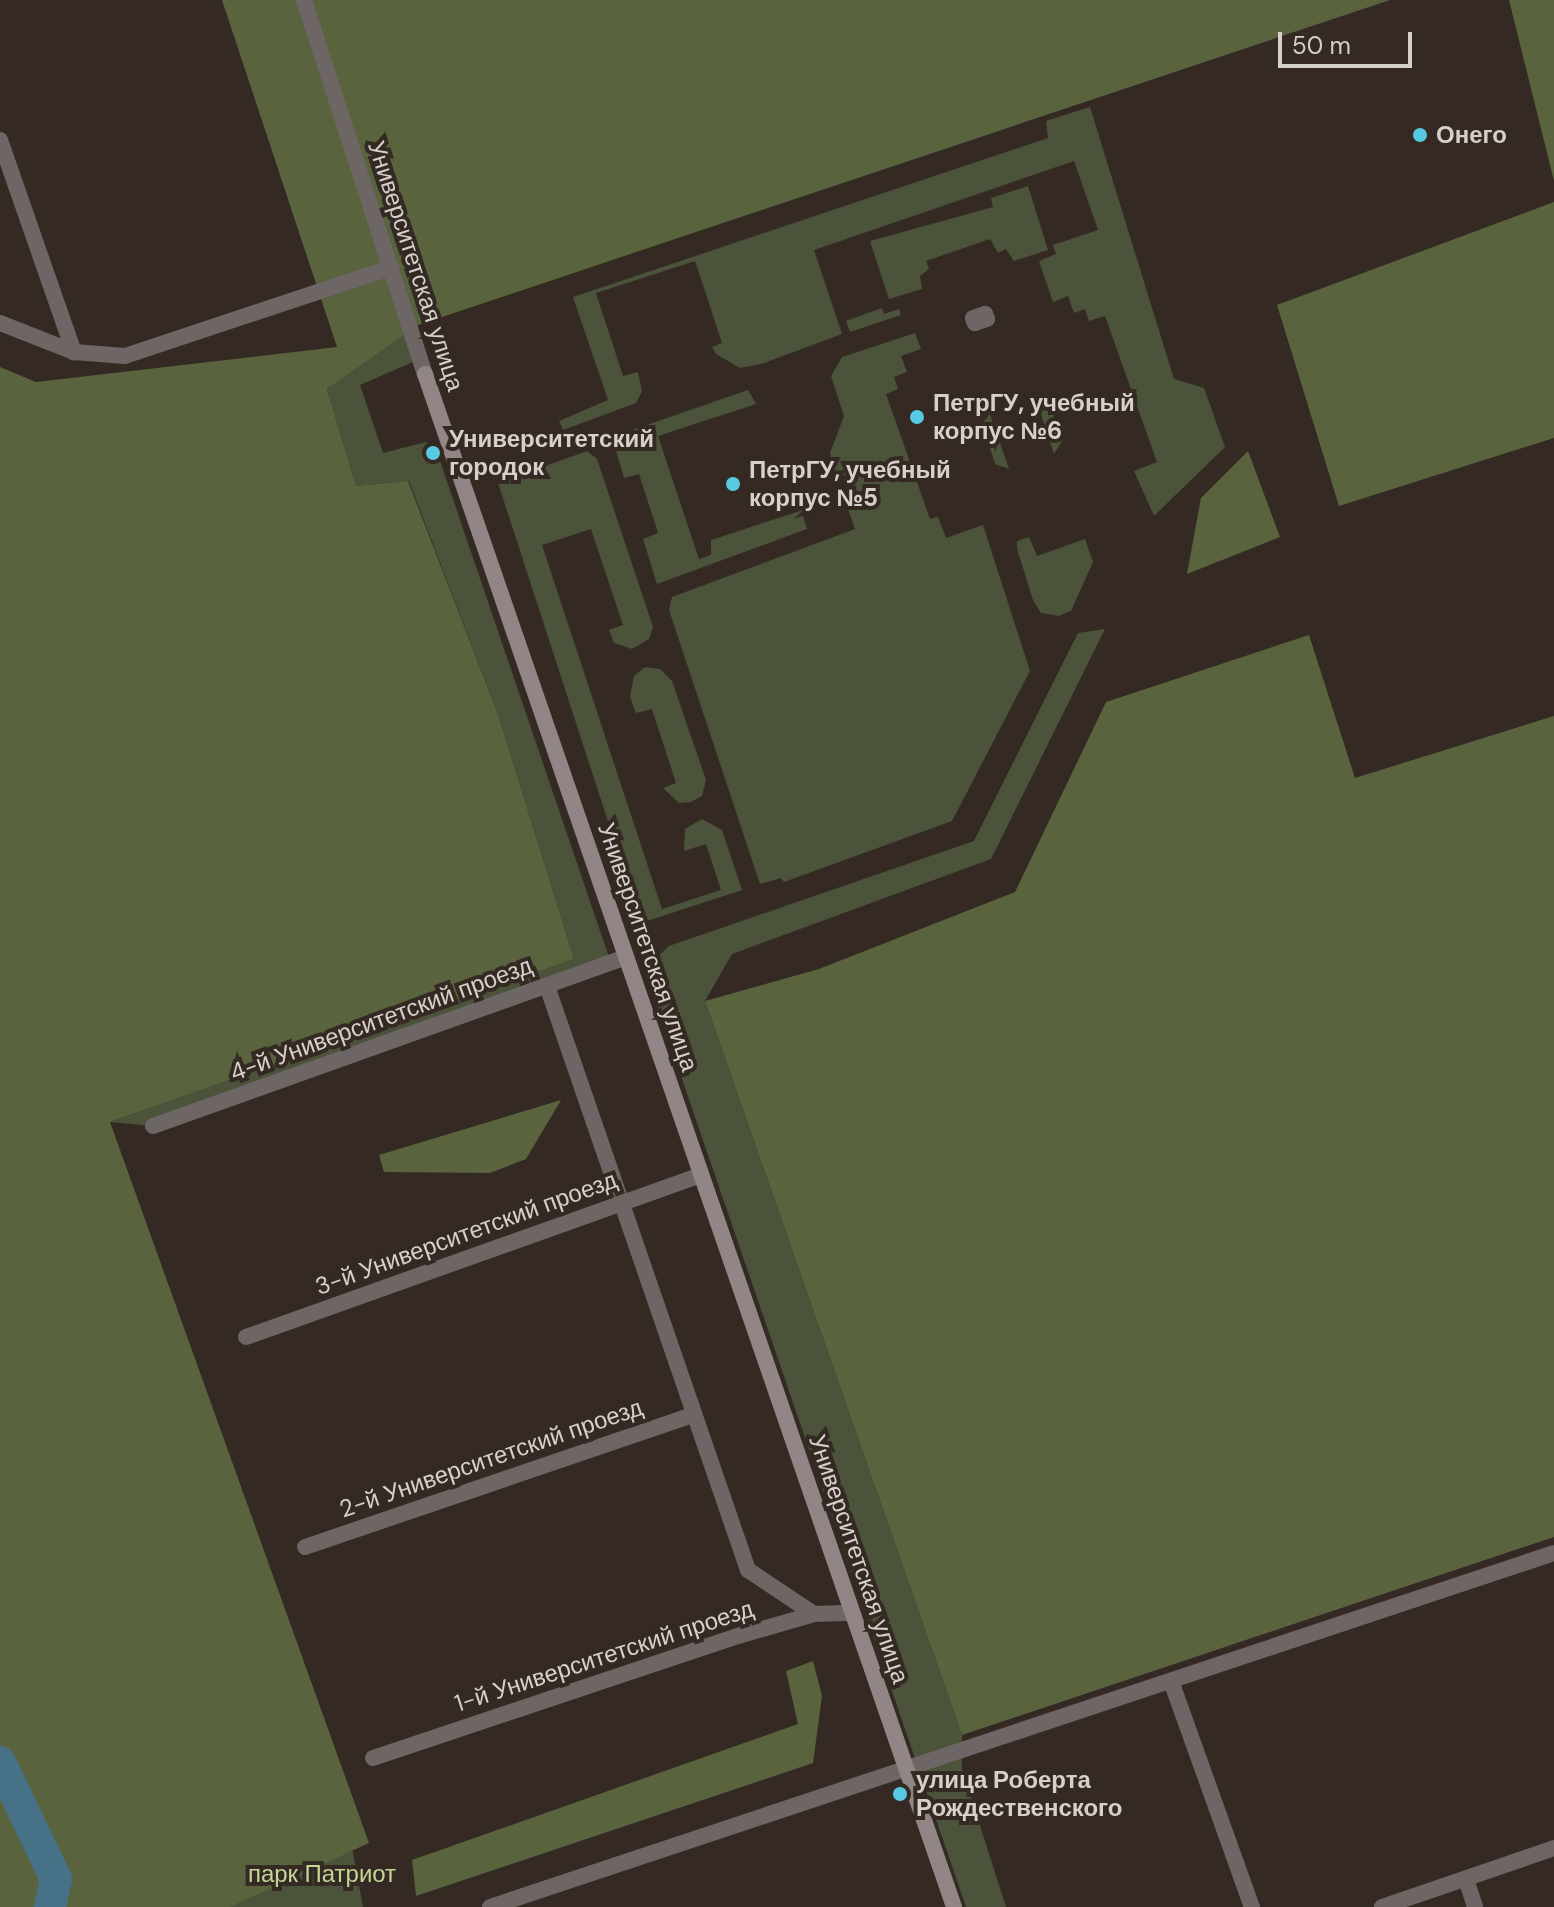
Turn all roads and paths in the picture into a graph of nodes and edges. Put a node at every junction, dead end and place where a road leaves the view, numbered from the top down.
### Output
1 (304, 0) edge
2 (0, 140) edge
3 (392, 267) junction
4 (0, 323) edge
5 (74, 352) junction
6 (626, 957) junction
7 (547, 986) junction
8 (153, 1126) dead end
9 (701, 1175) junction
10 (625, 1202) junction
11 (246, 1337) dead end
12 (692, 1415) junction
13 (305, 1547) dead end
14 (1554, 1553) edge
15 (852, 1613) junction
16 (814, 1614) junction
17 (1171, 1681) junction
18 (373, 1758) dead end
19 (907, 1769) junction
20 (1554, 1848) edge
21 (1466, 1879) junction
22 (490, 1907) edge
23 (954, 1907) edge
24 (1252, 1907) edge
25 (1382, 1907) edge
26 (1475, 1907) edge

1 - 3 street, Университетская улица
2 - 5 street
3 - 5 street
3 - 6 street, Университетская улица
4 - 5 street
6 - 7 street, 4-й Университетский проезд
6 - 9 street, Университетская улица
7 - 8 street, 4-й Университетский проезд
7 - 10 street
9 - 10 street, 3-й Университетский проезд
9 - 15 street, Университетская улица
10 - 11 street, 3-й Университетский проезд
10 - 12 street
12 - 13 street, 2-й Университетский проезд
12 - 16 street
14 - 17 street
15 - 16 street, 1-й Университетский проезд
15 - 19 street, Университетская улица
16 - 18 street, 1-й Университетский проезд
17 - 19 street
17 - 24 street
19 - 22 street
19 - 23 street, Университетская улица
20 - 21 street
21 - 25 street
21 - 26 street

